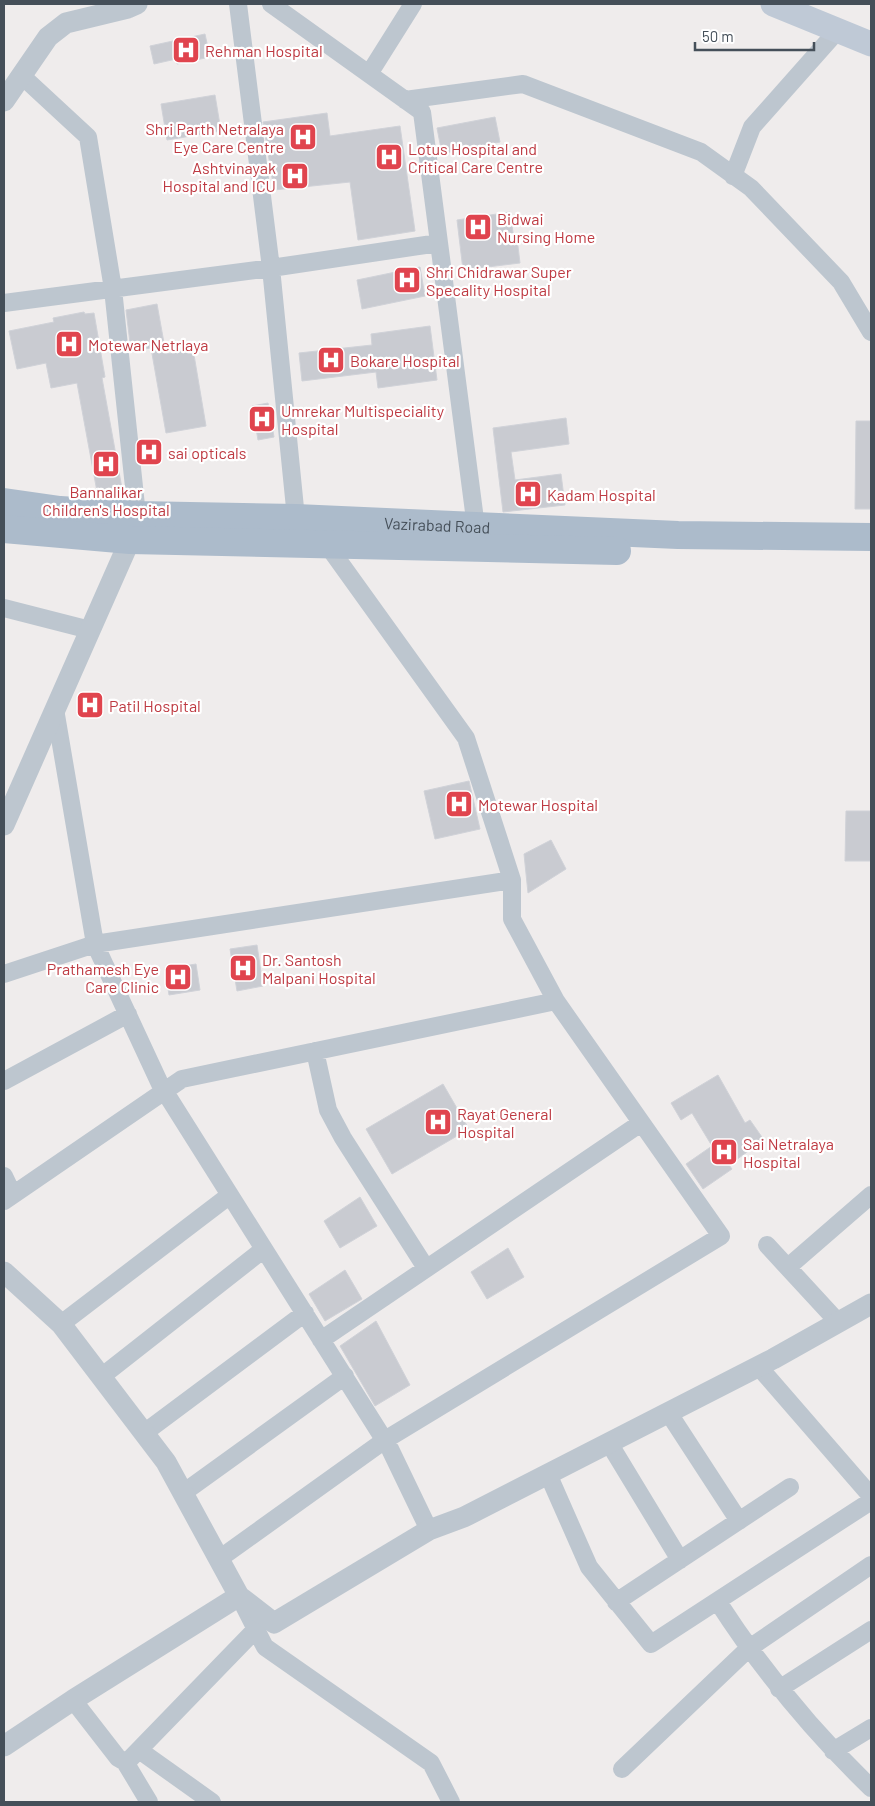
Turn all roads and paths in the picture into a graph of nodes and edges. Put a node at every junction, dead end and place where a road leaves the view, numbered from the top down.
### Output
1 (137, 4) edge
2 (238, 4) edge
3 (271, 4) edge
4 (414, 4) edge
5 (773, 4) edge
6 (838, 30) junction
7 (871, 44) edge
8 (369, 74) junction
9 (21, 75) junction
10 (405, 100) junction
11 (4, 101) edge
12 (734, 176) junction
13 (439, 243) junction
14 (272, 268) junction
15 (113, 289) junction
16 (4, 303) edge
17 (871, 332) edge
18 (4, 502) edge
19 (222, 516) junction
20 (296, 518) junction
21 (134, 528) junction
22 (4, 529) edge
23 (871, 537) edge
24 (477, 538) junction
25 (222, 543) junction
26 (328, 546) junction
27 (871, 556) edge
28 (4, 608) edge
29 (90, 630) junction
30 (55, 709) junction
31 (10, 794) edge
32 (4, 825) edge
33 (512, 880) junction
34 (95, 944) junction
35 (4, 974) edge
36 (556, 1001) junction
37 (128, 1014) junction
38 (315, 1051) junction
39 (4, 1081) edge
40 (165, 1091) junction
41 (641, 1123) junction
42 (4, 1176) edge
43 (230, 1195) junction
44 (871, 1195) edge
45 (8, 1198) edge
46 (767, 1245) dead end
47 (264, 1249) junction
48 (788, 1267) junction
49 (426, 1268) junction
50 (4, 1272) edge
51 (871, 1304) edge
52 (304, 1313) junction
53 (838, 1322) junction
54 (61, 1324) junction
55 (322, 1340) junction
56 (758, 1366) junction
57 (345, 1376) junction
58 (101, 1377) junction
59 (668, 1412) junction
60 (144, 1433) junction
61 (385, 1440) junction
62 (609, 1443) junction
63 (548, 1474) junction
64 (790, 1487) dead end
65 (183, 1493) junction
66 (871, 1496) edge
67 (871, 1501) edge
68 (739, 1521) junction
69 (429, 1530) junction
70 (219, 1559) junction
71 (680, 1560) junction
72 (871, 1566) edge
73 (239, 1596) junction
74 (616, 1602) junction
75 (718, 1602) junction
76 (256, 1630) junction
77 (871, 1630) edge
78 (748, 1649) junction
79 (779, 1689) junction
80 (72, 1700) junction
81 (871, 1728) edge
82 (4, 1746) edge
83 (139, 1750) junction
84 (833, 1751) junction
85 (125, 1762) junction
86 (622, 1769) dead end
87 (871, 1788) edge
88 (149, 1802) edge
89 (212, 1802) edge
90 (451, 1802) edge

1 - 9 street
2 - 14 street
3 - 8 street
4 - 8 street
5 - 6 main road
6 - 7 main road
6 - 12 street
8 - 10 street
9 - 11 street
9 - 15 street
10 - 12 street
10 - 13 street
12 - 17 street
13 - 14 street
13 - 24 street
14 - 15 street
14 - 20 street
15 - 16 street
15 - 21 street
18 - 21 main road, Vazirabad Road
19 - 20 main road, Vazirabad Road
19 - 21 main road, Vazirabad Road
19 - 25 main road
20 - 24 main road, Vazirabad Road
21 - 22 main road, Vazirabad Road
21 - 25 main road, Vazirabad Road
21 - 29 street
23 - 24 main road, Vazirabad Road
24 - 26 main road, Vazirabad Road
24 - 27 main road, Vazirabad Road
25 - 26 main road, Vazirabad Road
26 - 33 street
28 - 29 street
29 - 30 street
30 - 31 street
30 - 34 street
31 - 32 street
33 - 34 street
33 - 36 street
34 - 35 street
34 - 37 street
36 - 38 street
36 - 41 street
37 - 39 street
37 - 40 street
38 - 40 street
38 - 49 street
40 - 43 street
40 - 45 street
41 - 49 street
41 - 61 street
42 - 45 street
43 - 47 street
43 - 54 street
44 - 48 street
46 - 48 street
47 - 52 street
47 - 58 street
48 - 53 street
49 - 55 street
50 - 54 street
51 - 53 street
52 - 55 street
52 - 60 street
53 - 56 street
54 - 58 street
55 - 57 street
56 - 59 street
56 - 66 street
57 - 61 street
57 - 65 street
58 - 60 street
59 - 62 street
59 - 68 street
60 - 65 street
61 - 69 street
61 - 70 street
62 - 63 street
62 - 71 street
63 - 69 street
63 - 74 street
64 - 68 street
65 - 70 street
67 - 75 street
68 - 71 street
69 - 73 street
70 - 73 street
71 - 74 street
72 - 78 street
73 - 76 street
73 - 80 street
74 - 75 street
75 - 78 street
76 - 83 street
76 - 90 street
77 - 79 street
78 - 79 street
78 - 86 street
79 - 84 street
80 - 82 street
80 - 85 street
81 - 84 street
83 - 85 street
83 - 89 street
84 - 87 street
85 - 88 street

